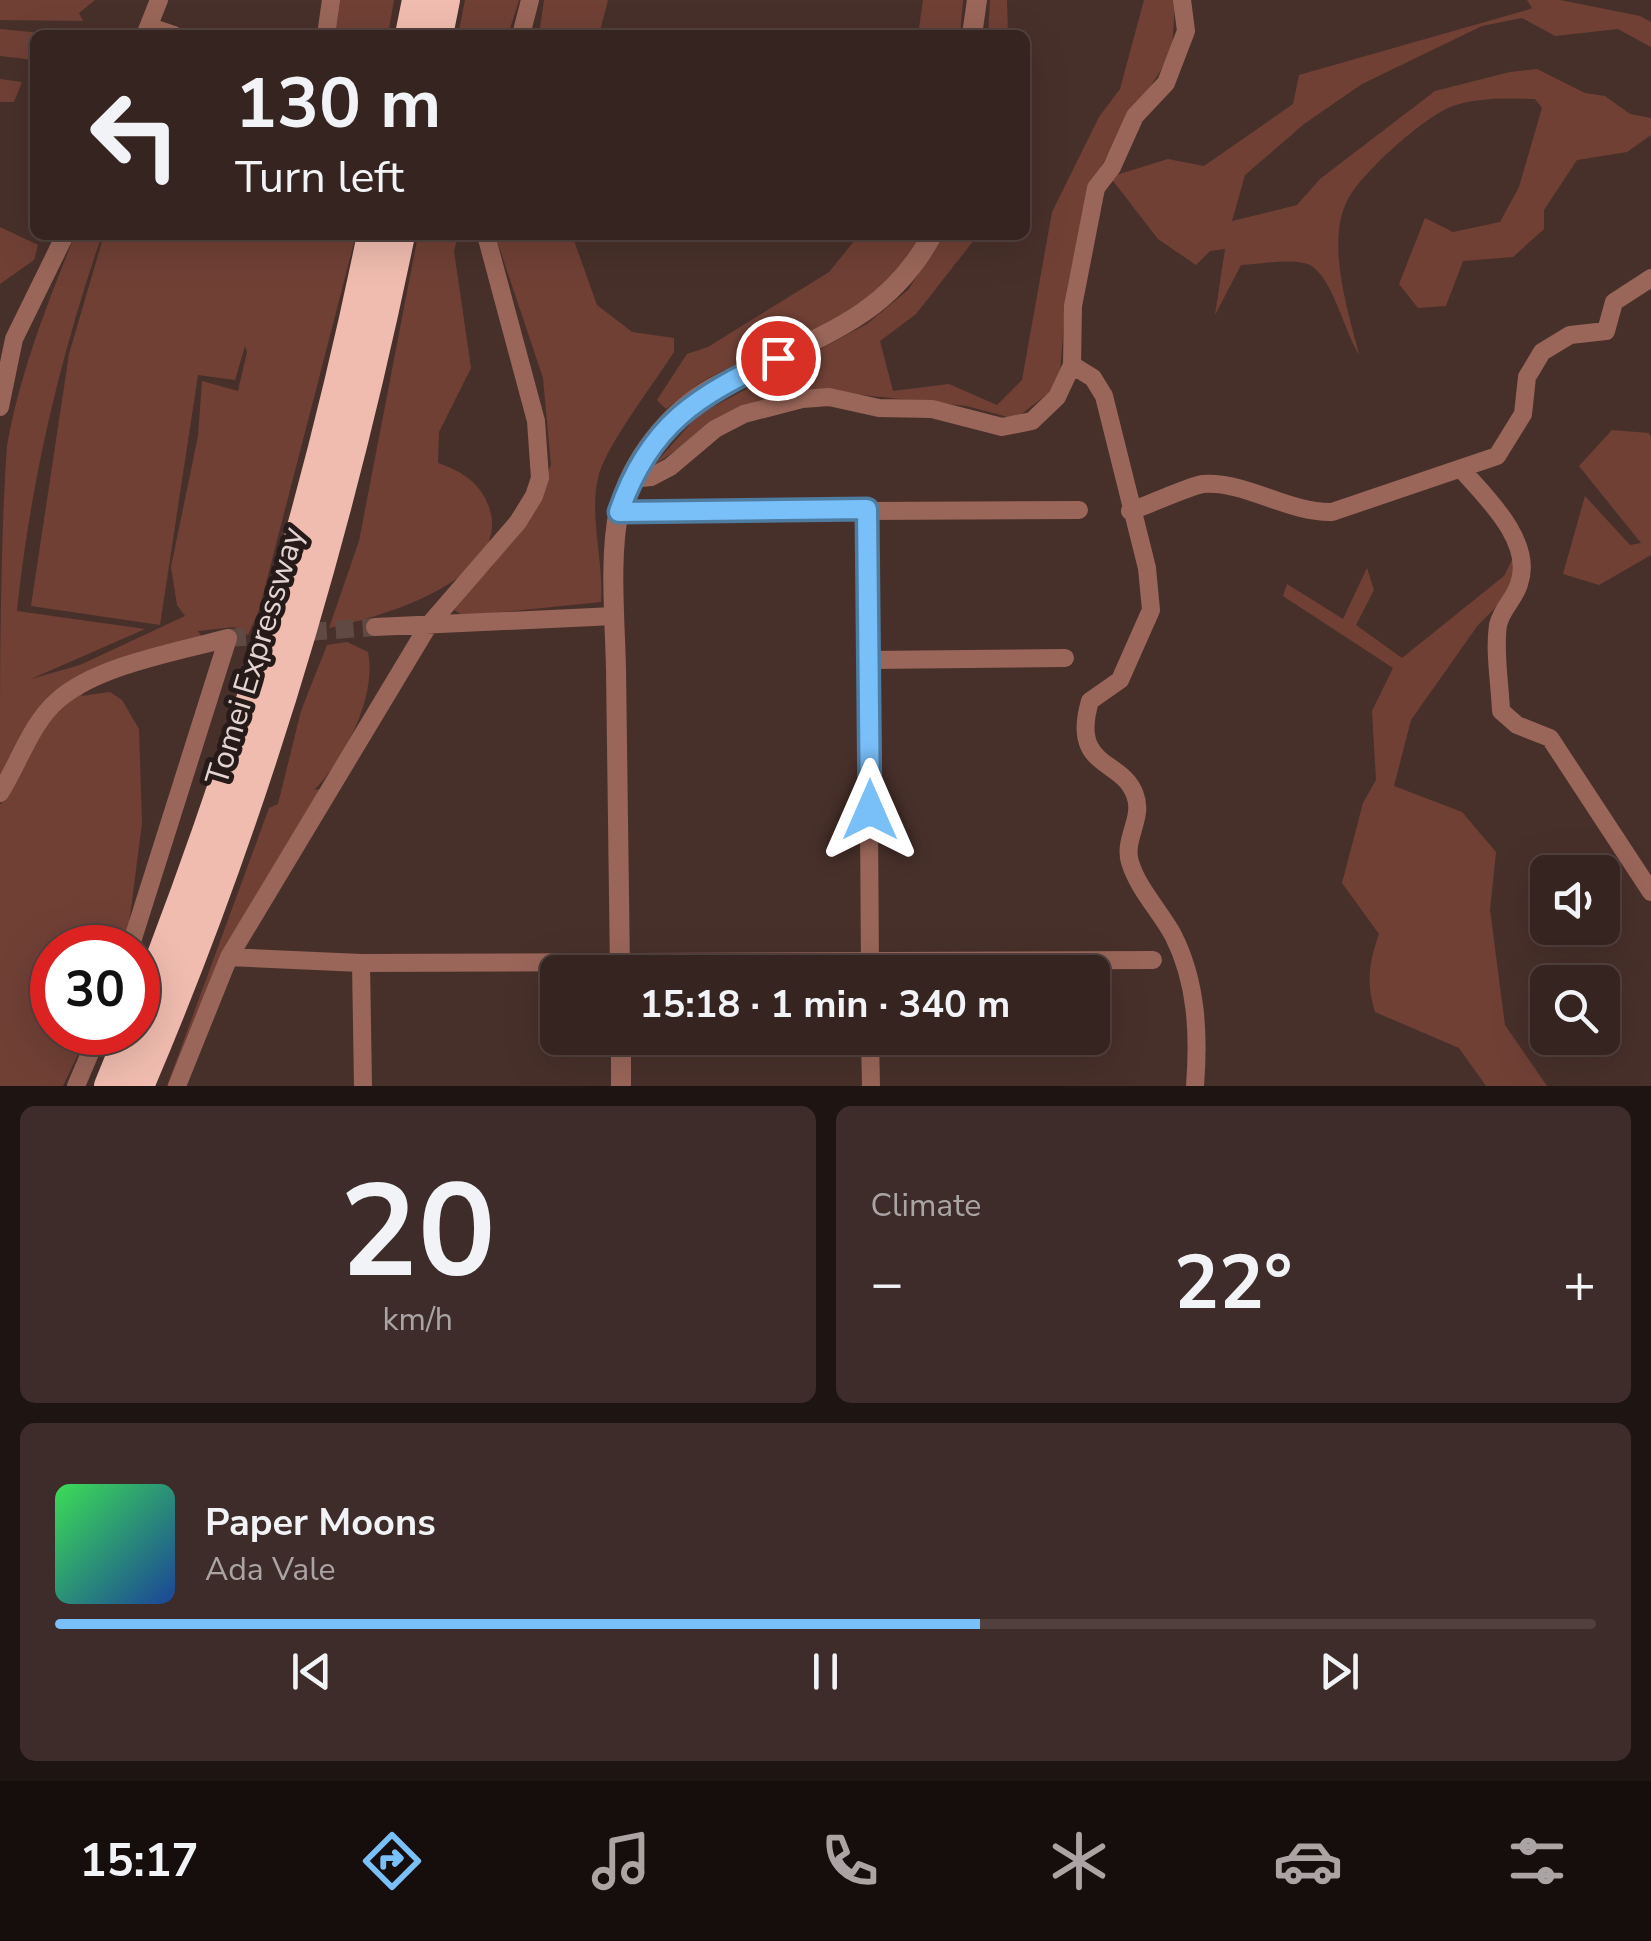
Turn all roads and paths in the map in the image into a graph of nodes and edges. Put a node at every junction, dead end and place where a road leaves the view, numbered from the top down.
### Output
1 (160, 0) edge
2 (332, 0) edge
3 (417, 0) edge
4 (444, 0) edge
5 (530, 0) edge
6 (976, 0) edge
7 (1182, 0) edge
8 (148, 30) edge
9 (327, 30) edge
10 (411, 30) edge
11 (439, 30) edge
12 (522, 30) edge
13 (973, 30) edge
14 (63, 240) edge
15 (371, 240) edge
16 (399, 240) edge
17 (487, 240) edge
18 (929, 240) edge
19 (1651, 278) edge
20 (1072, 364) junction
21 (0, 407) edge
22 (1462, 470) junction
23 (631, 479) junction
24 (867, 509) junction
25 (1080, 510) dead end
26 (1130, 511) junction
27 (619, 512) junction
28 (615, 616) junction
29 (428, 626) junction
30 (375, 628) tunnel mouth
31 (1066, 658) dead end
32 (868, 660) junction
33 (0, 793) edge
34 (1651, 892) edge
35 (137, 925) edge
36 (620, 955) edge
37 (870, 955) edge
38 (160, 957) edge
39 (230, 957) junction
40 (1153, 960) dead end
41 (1110, 961) edge
42 (362, 963) junction
43 (540, 965) edge
44 (89, 1055) edge
45 (122, 1055) edge
46 (620, 1055) edge
47 (870, 1055) edge
48 (76, 1086) edge
49 (109, 1086) edge
50 (139, 1086) edge
51 (177, 1086) edge
52 (363, 1086) edge
53 (621, 1086) edge
54 (871, 1086) edge
55 (1196, 1086) edge

1 - 8 street
2 - 9 street
3 - 10 highway
4 - 11 highway
5 - 12 street
6 - 13 street
7 - 20 street
14 - 21 street
15 - 38 highway, Tomei Expressway
16 - 50 highway, Tomei Expressway
17 - 29 street
18 - 23 street
19 - 22 street
20 - 23 street
20 - 26 street
22 - 26 street
22 - 34 street
23 - 27 street
24 - 25 street
24 - 27 street
24 - 32 street
26 - 55 street
27 - 28 street
28 - 29 street
28 - 36 street
29 - 30 street
29 - 39 street
31 - 32 street
32 - 37 street
33 - 35 street
39 - 42 street
39 - 51 street
40 - 41 street
42 - 43 street
42 - 52 street
44 - 48 street
45 - 49 highway
46 - 53 street
47 - 54 street

